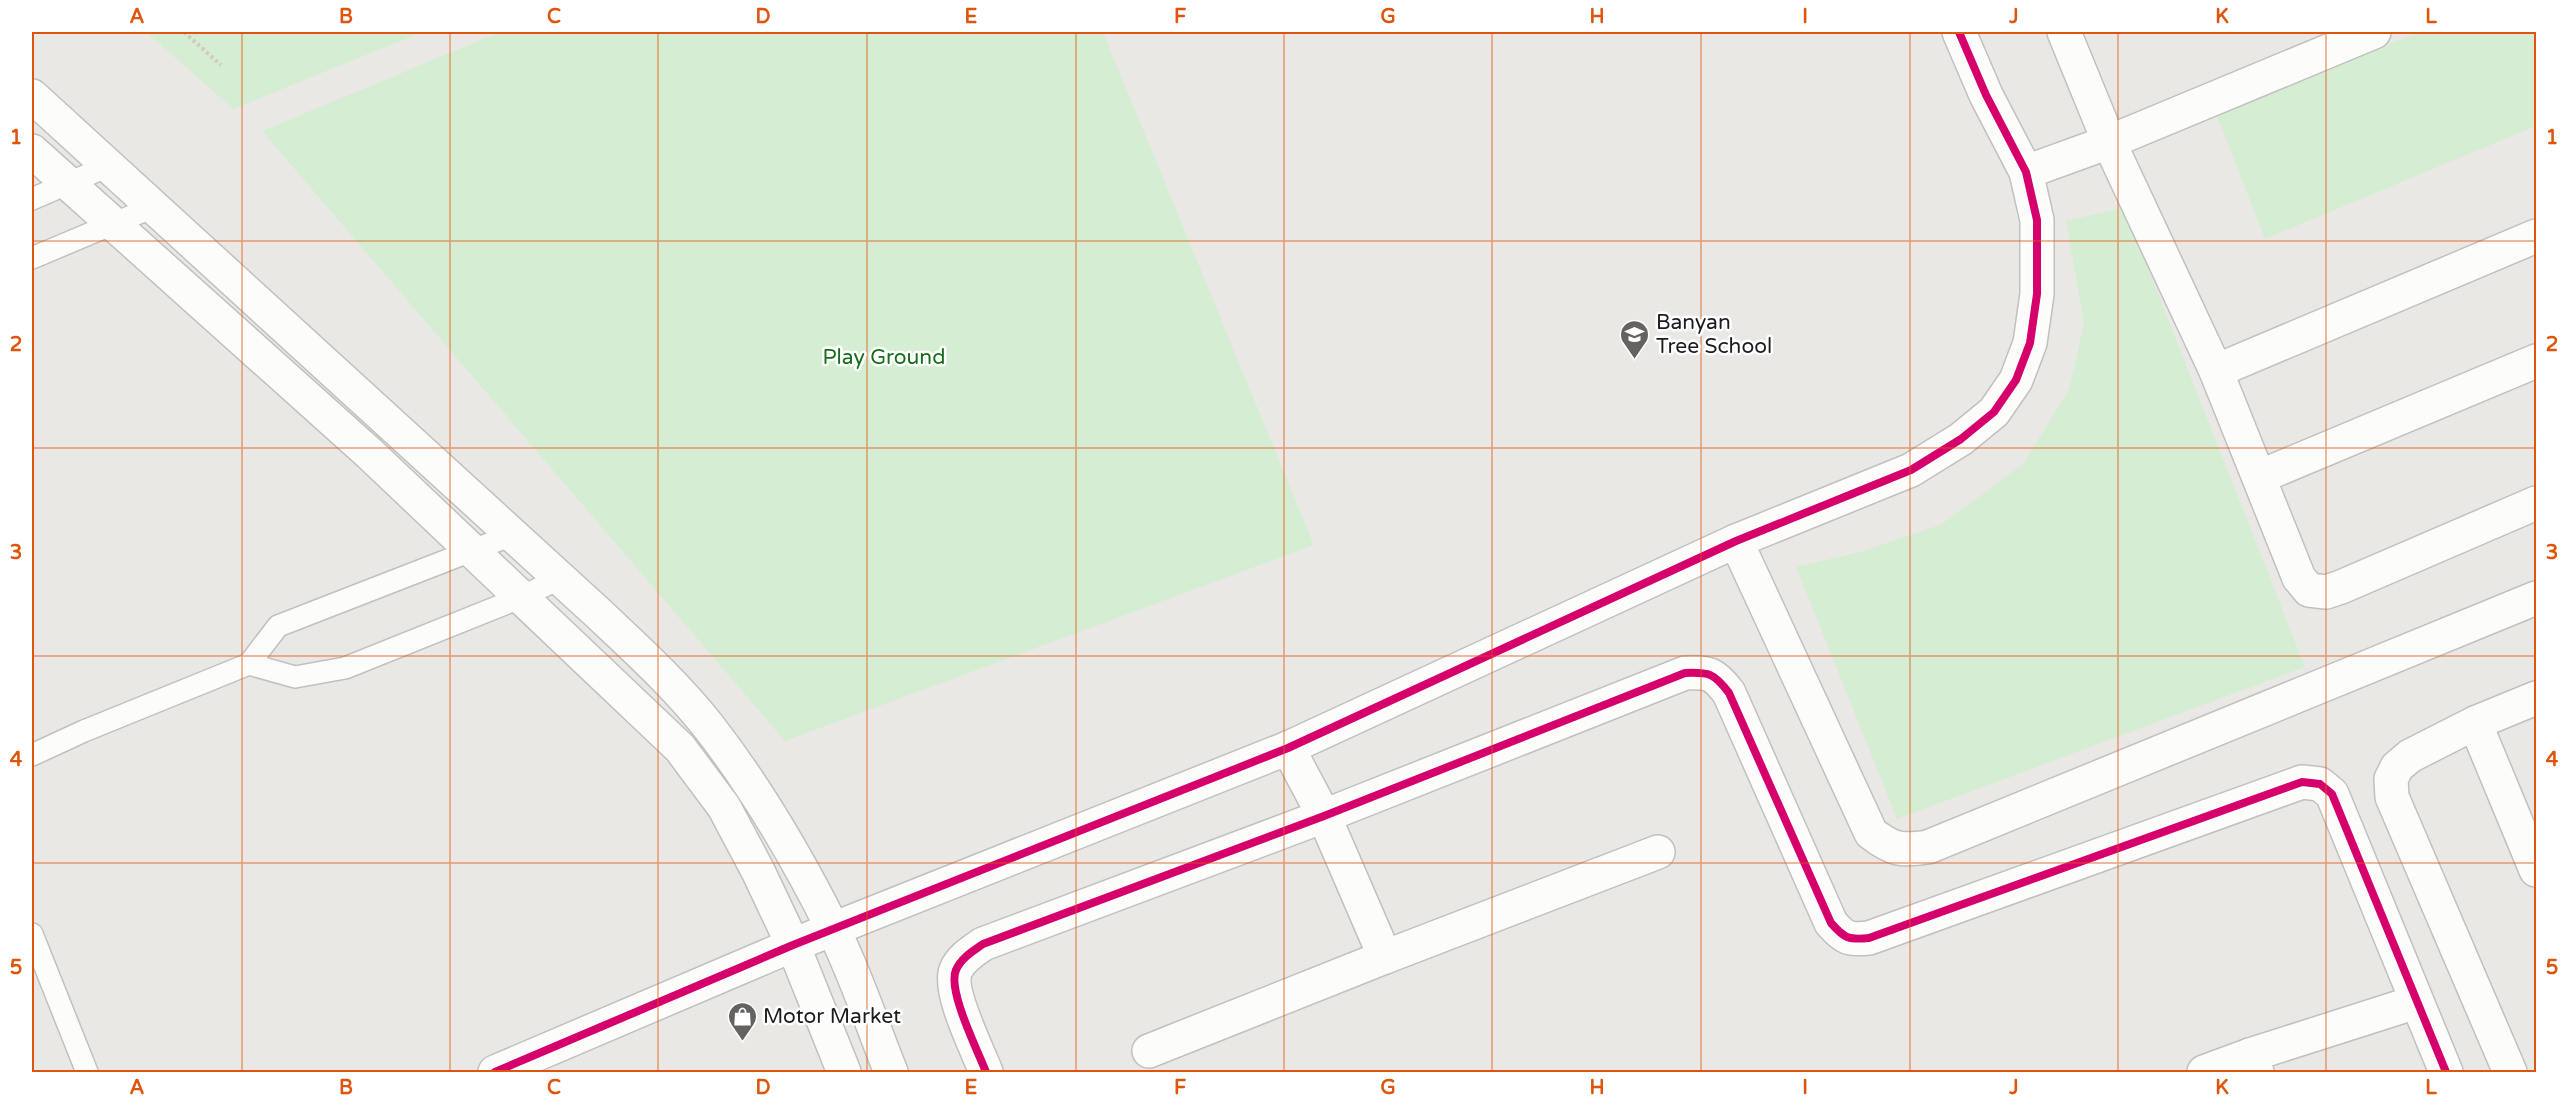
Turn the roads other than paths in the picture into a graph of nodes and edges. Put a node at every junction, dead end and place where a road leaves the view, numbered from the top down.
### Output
1 (1959, 32) edge
2 (2373, 32) edge
3 (2075, 35) edge
4 (32, 96) edge
5 (2109, 142) junction
6 (32, 151) edge
7 (108, 166) junction
8 (2026, 172) junction
9 (68, 184) junction
10 (32, 199) edge
11 (153, 207) junction
12 (113, 224) junction
13 (2536, 236) edge
14 (32, 258) edge
15 (2536, 361) edge
16 (2216, 371) junction
17 (2259, 477) junction
18 (2536, 503) edge
19 (512, 535) junction
20 (1736, 541) junction
21 (474, 551) junction
22 (560, 578) junction
23 (522, 597) junction
24 (2536, 598) edge
25 (249, 664) junction
26 (2536, 698) edge
27 (2475, 723) junction
28 (1288, 748) junction
29 (32, 755) edge
30 (1324, 816) junction
31 (1658, 852) dead end
32 (2536, 870) edge
33 (833, 930) junction
34 (32, 934) edge
35 (793, 945) junction
36 (1385, 957) junction
37 (2416, 1002) junction
38 (1149, 1051) dead end
39 (2254, 1064) edge
40 (87, 1072) edge
41 (495, 1072) edge
42 (844, 1072) edge
43 (891, 1072) edge
44 (986, 1072) edge
45 (2204, 1072) edge
46 (2446, 1072) edge
47 (2510, 1072) edge

1 - 8 street
2 - 5 street
3 - 5 street
4 - 7 street
5 - 8 street
5 - 16 street
6 - 9 street
7 - 9 lane
7 - 11 street
8 - 20 street
9 - 10 lane
9 - 12 street
11 - 12 lane
11 - 19 street
12 - 14 lane
12 - 21 street
13 - 16 street
15 - 17 street
16 - 17 street
17 - 18 street
19 - 21 lane
19 - 22 street
20 - 24 street
20 - 28 street
21 - 23 street
21 - 25 lane
22 - 23 lane
22 - 33 street
23 - 25 lane
23 - 35 street
25 - 29 lane
26 - 27 street
27 - 32 street
27 - 47 street
28 - 30 street
28 - 33 street
30 - 36 street
30 - 37 street
30 - 44 street
31 - 36 street
33 - 35 street
33 - 43 street
34 - 40 lane
35 - 41 street
35 - 42 street
36 - 38 street
37 - 39 street
37 - 46 street
39 - 45 street

